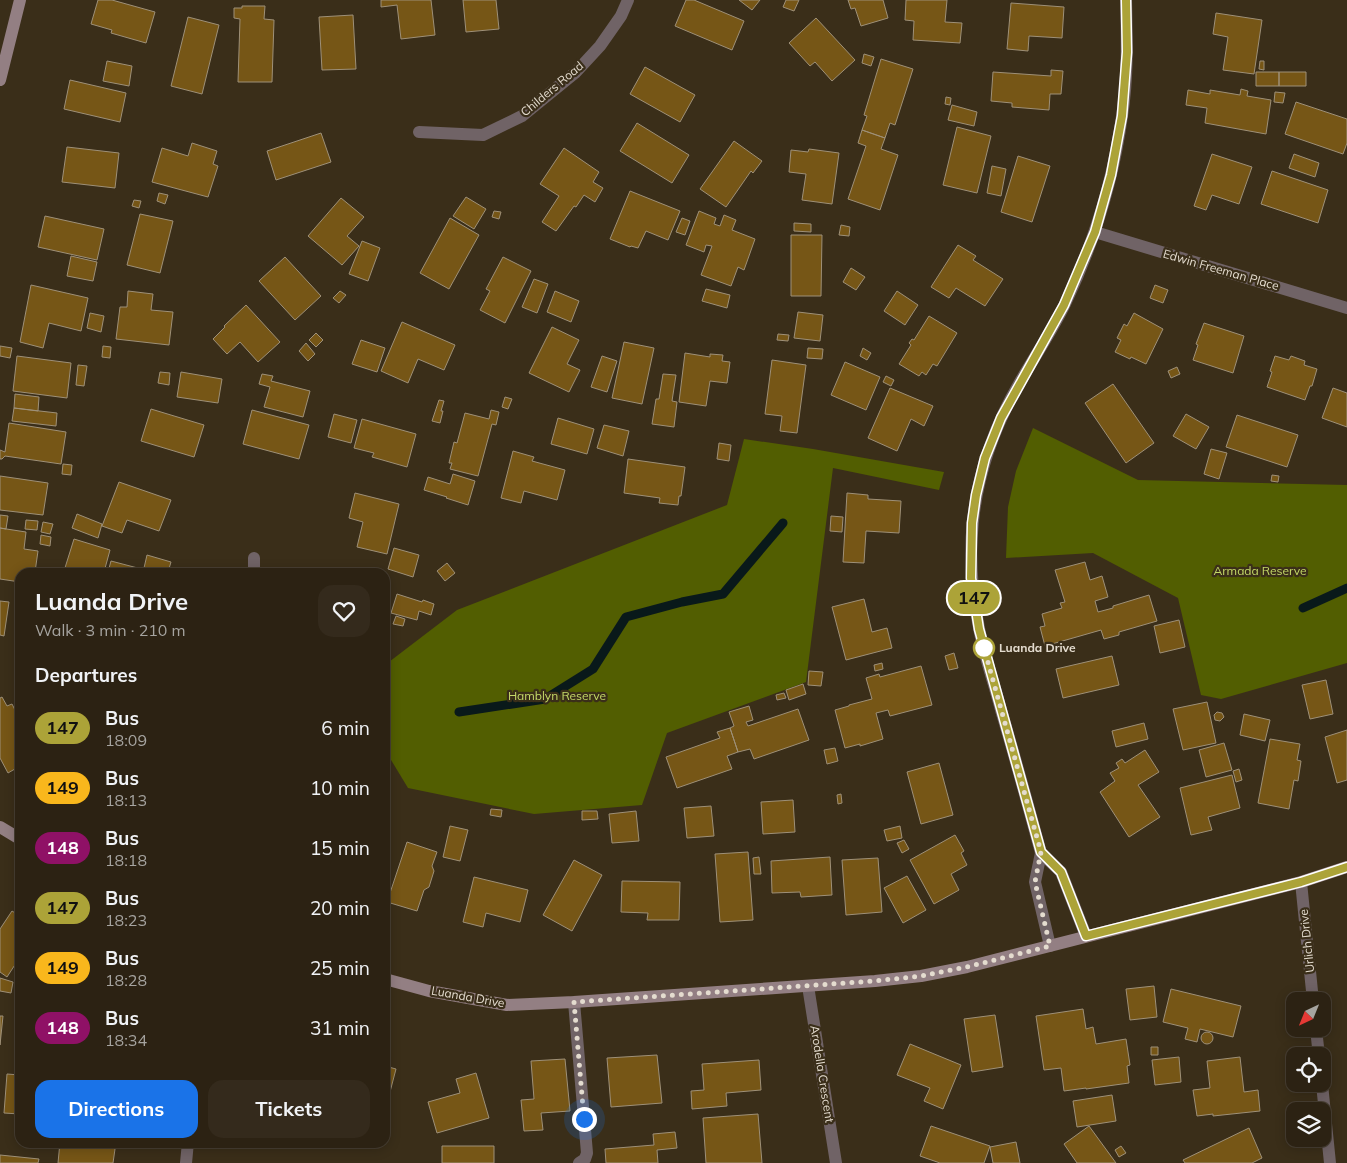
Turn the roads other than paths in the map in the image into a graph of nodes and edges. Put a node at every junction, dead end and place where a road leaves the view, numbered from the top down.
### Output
1 (20, 0) edge
2 (628, 0) edge
3 (1126, 0) edge
4 (0, 80) edge
5 (419, 132) dead end
6 (1095, 232) junction
7 (1347, 308) edge
8 (254, 558) dead end
9 (254, 568) edge
10 (0, 827) edge
11 (15, 836) edge
12 (1041, 852) junction
13 (1347, 867) edge
14 (1301, 882) junction
15 (1086, 936) junction
16 (1050, 946) junction
17 (390, 980) edge
18 (808, 986) junction
19 (1312, 992) edge
20 (574, 1002) junction
21 (1323, 1092) edge
22 (187, 1148) edge
23 (186, 1163) edge
24 (579, 1163) edge
25 (836, 1163) edge
26 (1330, 1163) edge

1 - 4 street
2 - 5 street, Childers Road
3 - 6 street
6 - 7 street, Edwin Freeman Place
6 - 12 street
8 - 9 street
10 - 11 street
12 - 15 street
12 - 16 street
13 - 14 street, Luanda Drive
14 - 15 street, Luanda Drive
14 - 19 street, Urlich Drive
15 - 16 street, Luanda Drive
16 - 18 street, Luanda Drive
17 - 20 street, Luanda Drive
18 - 20 street, Luanda Drive
18 - 25 street, Arodella Crescent
20 - 24 street
21 - 26 street
22 - 23 street

